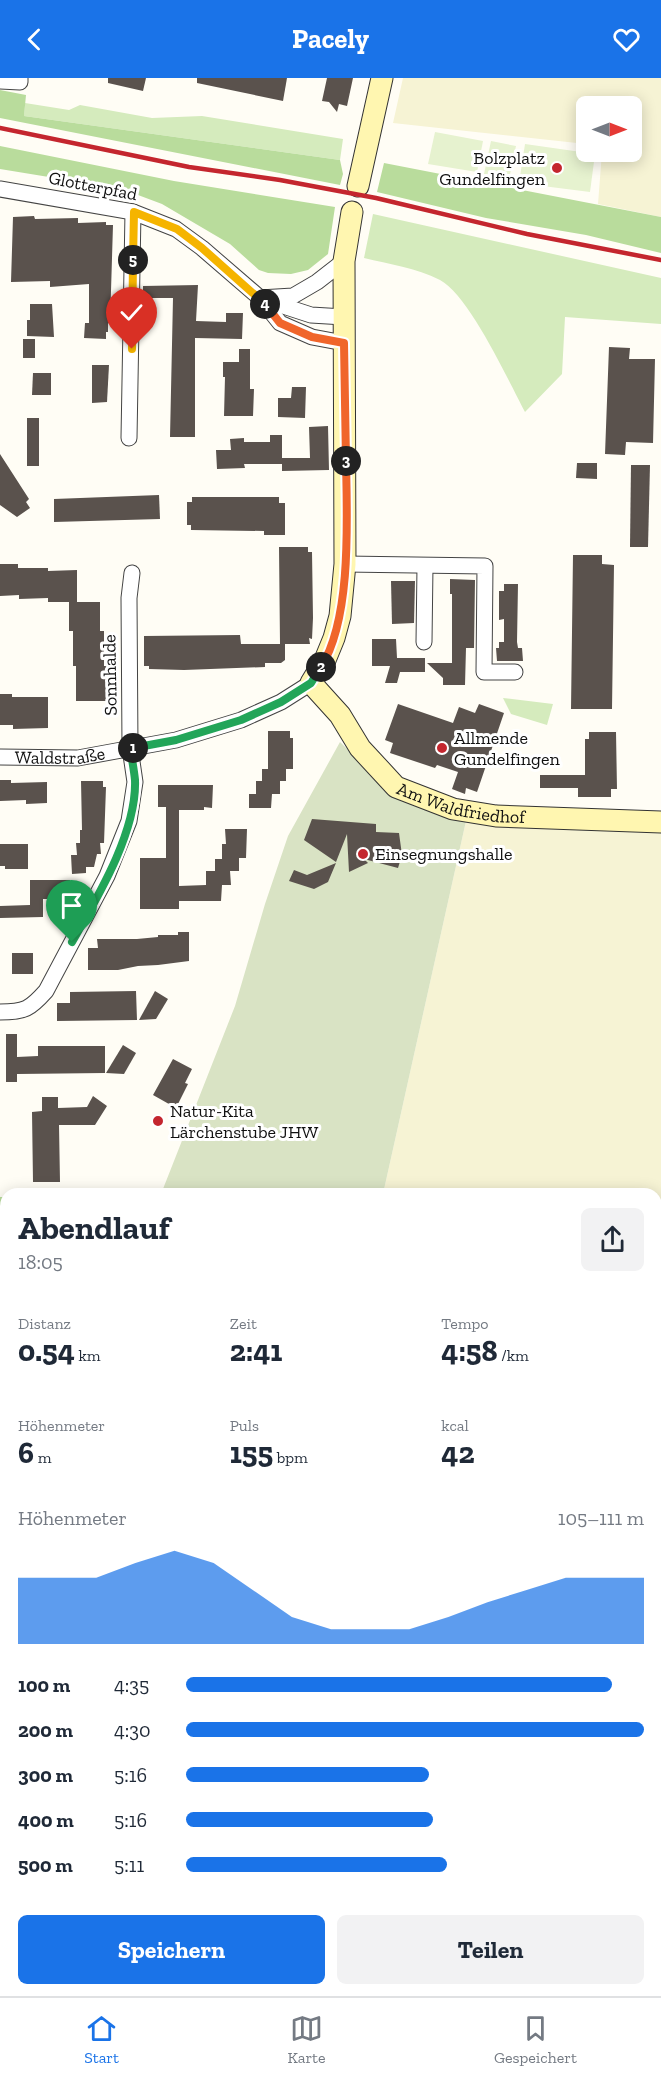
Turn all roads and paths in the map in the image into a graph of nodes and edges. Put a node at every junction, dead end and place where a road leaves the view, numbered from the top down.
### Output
1 (20, 78) edge
2 (382, 78) edge
3 (0, 81) edge
4 (358, 186) dead end
5 (0, 189) edge
6 (134, 212) junction
7 (352, 212) dead end
8 (345, 253) junction
9 (260, 298) junction
10 (344, 317) junction
11 (344, 343) junction
12 (129, 438) dead end
13 (345, 564) junction
14 (425, 566) junction
15 (132, 573) dead end
16 (424, 642) dead end
17 (515, 672) dead end
18 (311, 683) junction
19 (130, 748) junction
20 (0, 757) edge
21 (661, 822) edge
22 (0, 1012) edge

1 - 3 street
2 - 4 street
5 - 6 street, Glotterpfad
6 - 9 street, Glotterpfad
6 - 12 street
7 - 8 street, Waldstraße
8 - 9 street
8 - 10 street, Waldstraße
9 - 10 street, Glotterpfad
9 - 11 street, Glotterpfad
10 - 11 street, Waldstraße
11 - 13 street, Waldstraße
13 - 14 street
13 - 18 street, Waldstraße
14 - 16 street
14 - 17 street
15 - 19 street, Sonnhalde
18 - 19 street, Waldstraße
18 - 21 street, Am Waldfriedhof
19 - 20 street, Waldstraße
19 - 22 street, Sonnhalde

